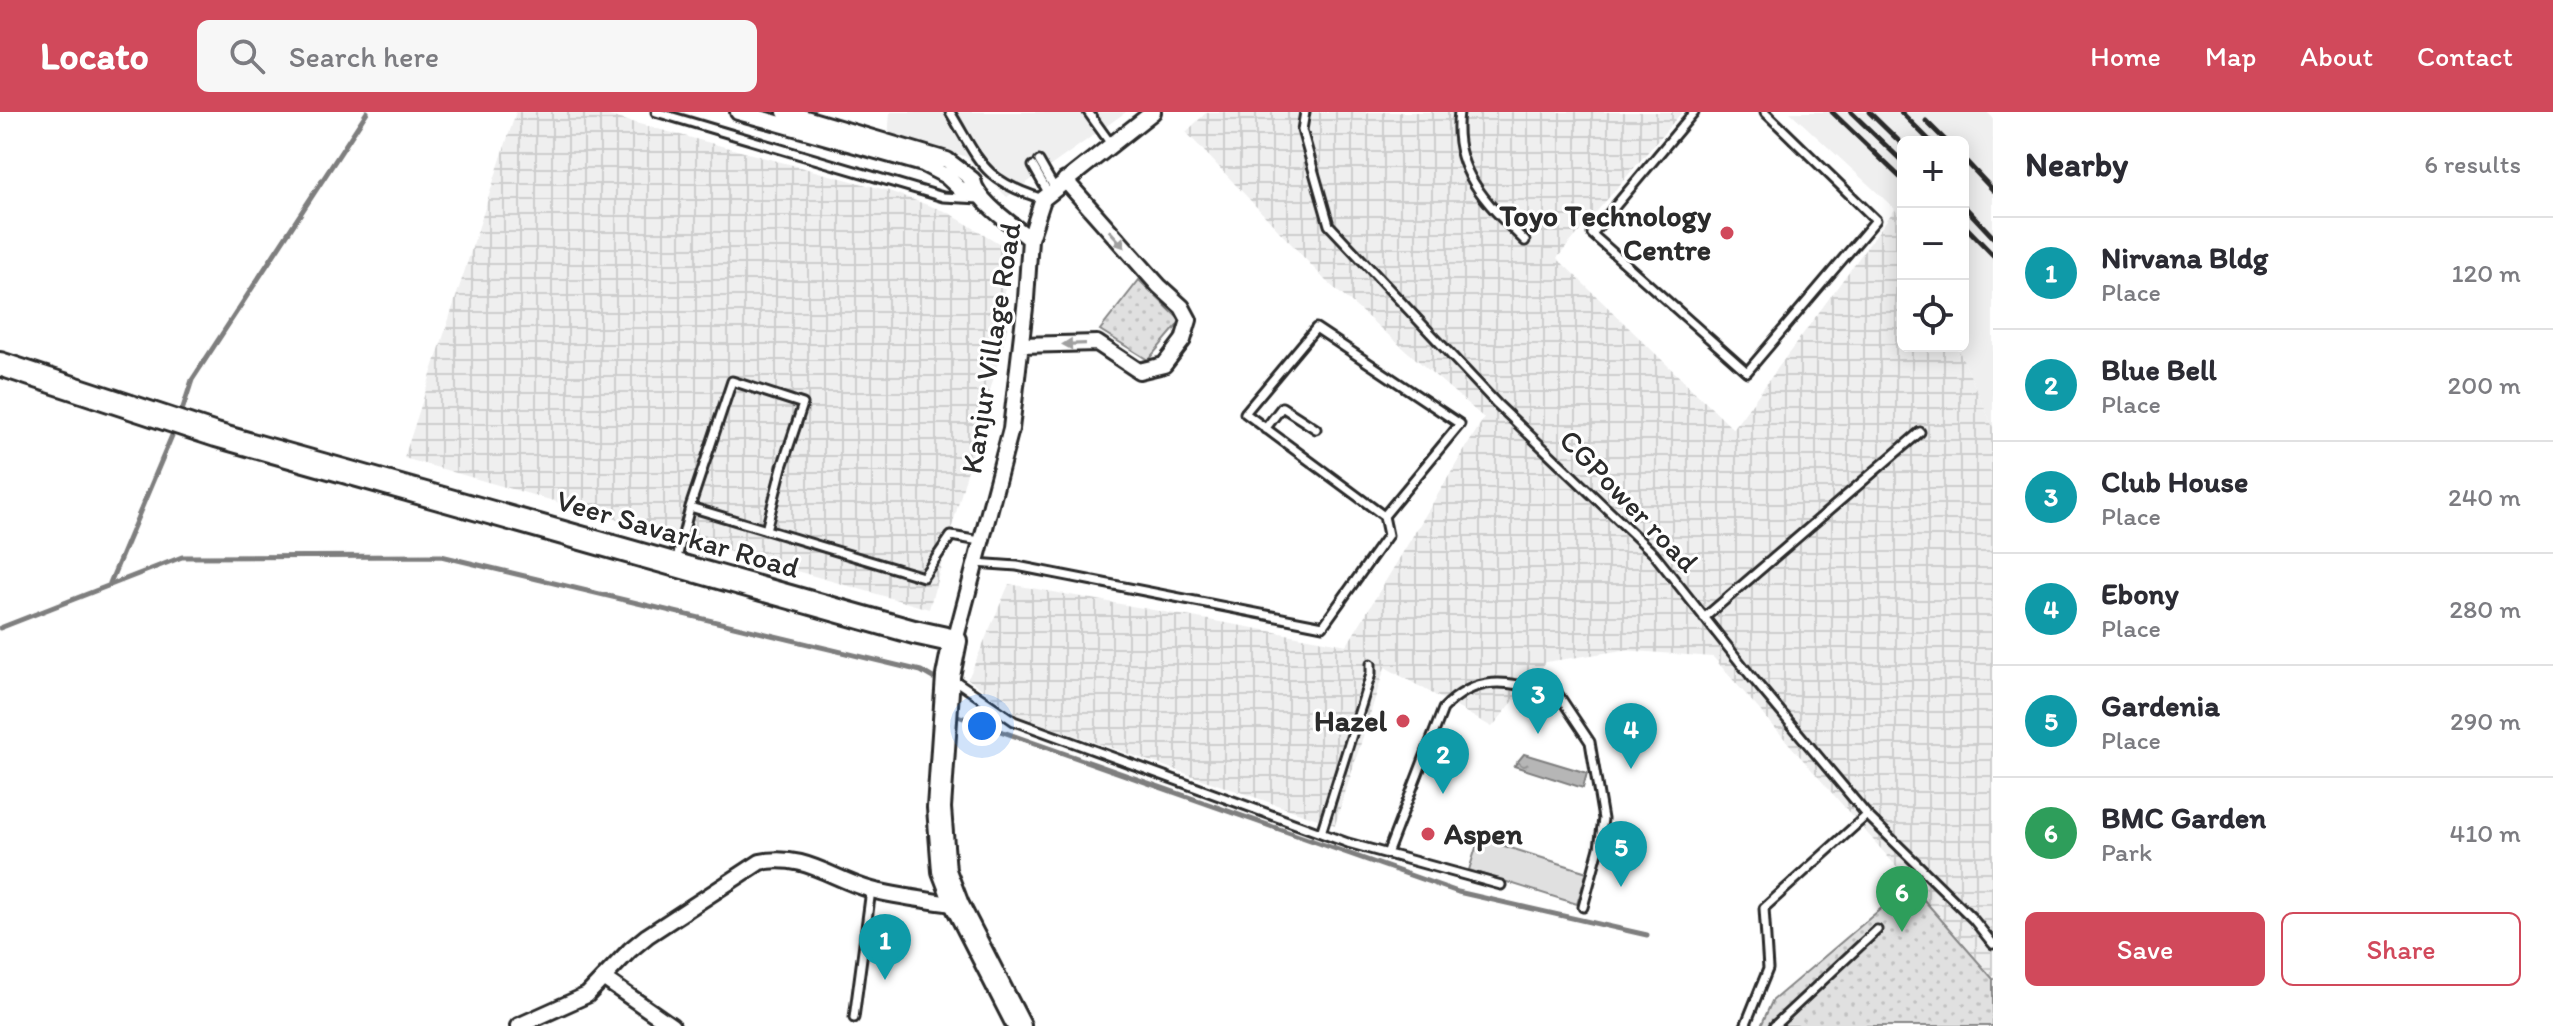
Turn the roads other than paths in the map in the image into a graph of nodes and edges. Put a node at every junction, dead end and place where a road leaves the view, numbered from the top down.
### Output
1 (656, 112) edge
2 (738, 112) edge
3 (785, 112) edge
4 (950, 112) edge
5 (1088, 112) edge
6 (1153, 112) edge
7 (1305, 112) edge
8 (1459, 112) edge
9 (1694, 112) edge
10 (1765, 112) edge
11 (841, 135) junction
12 (1111, 144) junction
13 (1036, 164) dead end
14 (1053, 191) junction
15 (979, 195) junction
16 (1030, 239) junction
17 (1525, 241) dead end
18 (1021, 345) junction
19 (0, 364) edge
20 (1265, 429) junction
21 (1316, 429) dead end
22 (1920, 432) dead end
23 (690, 507) junction
24 (1384, 516) junction
25 (766, 530) junction
26 (981, 541) junction
27 (975, 563) junction
28 (675, 564) junction
29 (1704, 618) junction
30 (949, 639) junction
31 (1371, 664) dead end
32 (948, 676) junction
33 (1867, 815) junction
34 (1321, 833) junction
35 (1387, 854) junction
36 (1501, 885) dead end
37 (871, 890) junction
38 (957, 905) junction
39 (1583, 907) dead end
40 (1877, 930) dead end
41 (1993, 944) edge
42 (603, 978) junction
43 (854, 1018) dead end
44 (518, 1026) edge
45 (672, 1026) edge
46 (1019, 1026) edge
47 (1745, 1026) edge
48 (1774, 1026) edge

1 - 15 lane
2 - 11 street
3 - 11 street
4 - 14 lane
5 - 12 lane
6 - 12 street
7 - 29 lane, CGPower road
8 - 17 lane
9 - 10 lane
11 - 15 street
12 - 14 street
13 - 14 lane
14 - 16 street, Kanjur Village Road
14 -> 18 street
15 - 16 street
16 - 18 street, Kanjur Village Road
18 - 26 street, Kanjur Village Road
19 - 28 street, Veer Savarkar Road
20 - 21 lane
20 - 24 lane
20 - 24 lane
22 - 29 lane
23 - 25 lane
23 - 25 lane
23 - 28 lane
24 - 27 lane
25 - 26 lane
26 - 27 street, Kanjur Village Road
27 - 30 street, Kanjur Village Road
28 - 30 street, Veer Savarkar Road
29 - 33 lane, CGPower road
30 - 32 street
31 - 34 lane
32 - 34 lane
32 - 38 street
33 - 41 lane, CGPower road
33 - 47 lane
34 - 35 lane
35 - 36 lane
35 - 39 lane
37 - 38 street
37 - 42 street
37 - 43 lane
38 - 46 street
40 - 48 lane
42 - 44 street
42 - 45 street

